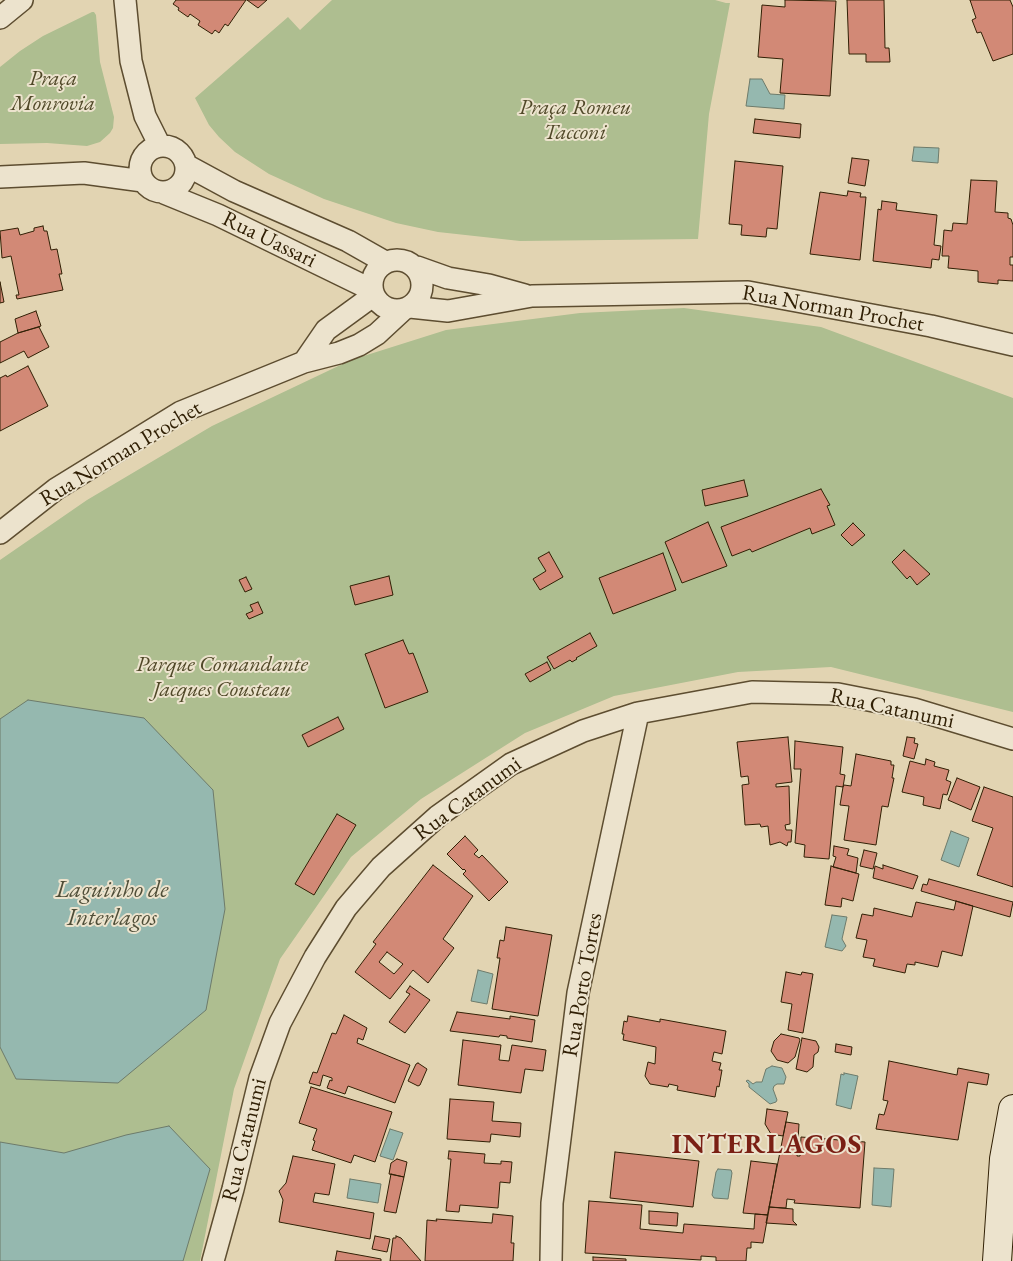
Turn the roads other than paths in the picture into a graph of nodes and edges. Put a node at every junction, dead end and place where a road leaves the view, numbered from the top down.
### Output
1 (22, 0) edge
2 (125, 0) edge
3 (0, 18) edge
4 (160, 146) junction
5 (186, 165) junction
6 (1, 176) edge
7 (143, 181) junction
8 (164, 192) junction
9 (385, 262) junction
10 (416, 267) junction
11 (373, 293) junction
12 (532, 296) junction
13 (407, 308) junction
14 (1013, 344) edge
15 (304, 362) junction
16 (0, 533) edge
17 (638, 713) junction
18 (1013, 739) edge
19 (1013, 1109) edge
20 (213, 1261) edge
21 (551, 1261) edge
22 (997, 1261) edge

1 - 3 street
2 - 4 street
4 - 5 street
4 - 7 street
5 - 8 street
5 - 9 street, Rua Uassari
6 - 7 street
7 - 8 street
8 - 11 street, Rua Uassari
9 - 10 street
9 - 11 street
10 - 12 street, Rua Norman Prochet
10 - 13 street
11 - 13 street
11 - 15 street
12 - 13 street, Rua Norman Prochet
12 - 14 street, Rua Norman Prochet
13 - 15 street, Rua Norman Prochet
15 - 16 street, Rua Norman Prochet
17 - 18 street, Rua Catanumi
17 - 20 street, Rua Catanumi
17 - 21 street, Rua Porto Torres
19 - 22 main road

